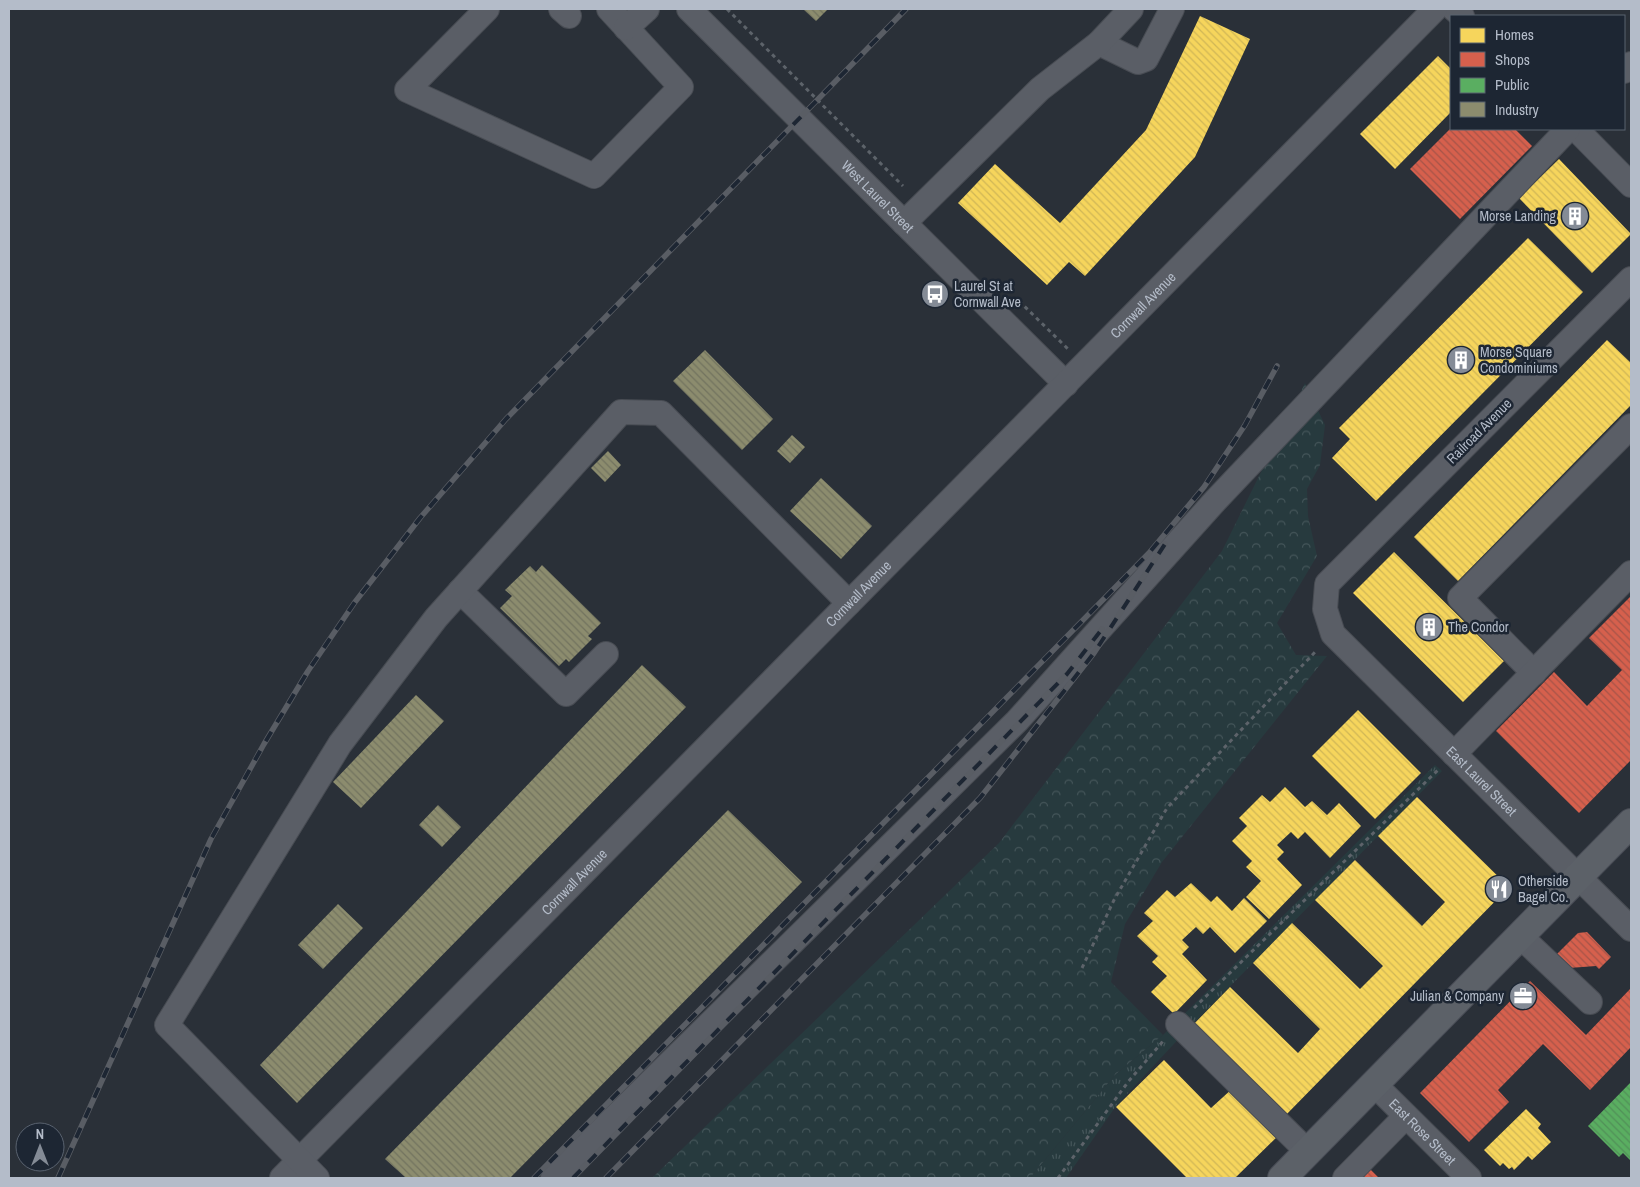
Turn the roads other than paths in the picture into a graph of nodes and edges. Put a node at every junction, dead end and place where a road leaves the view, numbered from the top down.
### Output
1 (487, 9) edge
2 (609, 9) edge
3 (648, 9) edge
4 (689, 9) edge
5 (1131, 9) edge
6 (1172, 9) edge
7 (1435, 9) edge
8 (626, 28) junction
9 (1098, 43) junction
10 (1567, 130) edge
11 (1577, 130) edge
12 (1631, 185) edge
13 (904, 224) junction
14 (1631, 279) edge
15 (1066, 384) junction
16 (1631, 426) edge
17 (1631, 573) edge
18 (460, 591) junction
19 (849, 603) junction
20 (1333, 634) joint
21 (606, 654) dead end
22 (1534, 673) junction
23 (1454, 754) junction
24 (1631, 823) edge
25 (1579, 877) junction
26 (1631, 929) edge
27 (1520, 936) junction
28 (1590, 1002) dead end
29 (1178, 1024) road end
30 (1374, 1084) junction
31 (1406, 1116) junction
32 (299, 1160) junction
33 (1294, 1170) edge
34 (282, 1178) edge
35 (317, 1178) edge
36 (553, 1178) edge
37 (1345, 1178) edge
38 (1470, 1178) edge

1 - 8 street
2 - 8 street
3 - 8 street
4 - 13 street, West Laurel Street
5 - 9 street
6 - 9 street
7 - 15 street, Cornwall Avenue
9 - 13 street
10 - 36 street
11 - 12 street
13 - 15 street, West Laurel Street
14 - 20 street, Railroad Avenue
15 - 19 street, Cornwall Avenue
16 - 22 street
17 - 22 street
18 - 19 street
18 - 21 street
18 - 32 street
19 - 32 street, Cornwall Avenue
20 - 23 street, East Laurel Street
22 - 23 street
23 - 25 street, East Laurel Street
24 - 25 main road
25 - 26 street, East Laurel Street
25 - 27 main road
27 - 28 street
27 - 30 main road
29 - 33 street
30 - 31 street, East Rose Street
30 - 33 main road
31 - 37 street
31 - 38 street, East Rose Street
32 - 34 street, Cornwall Avenue
32 - 35 street

